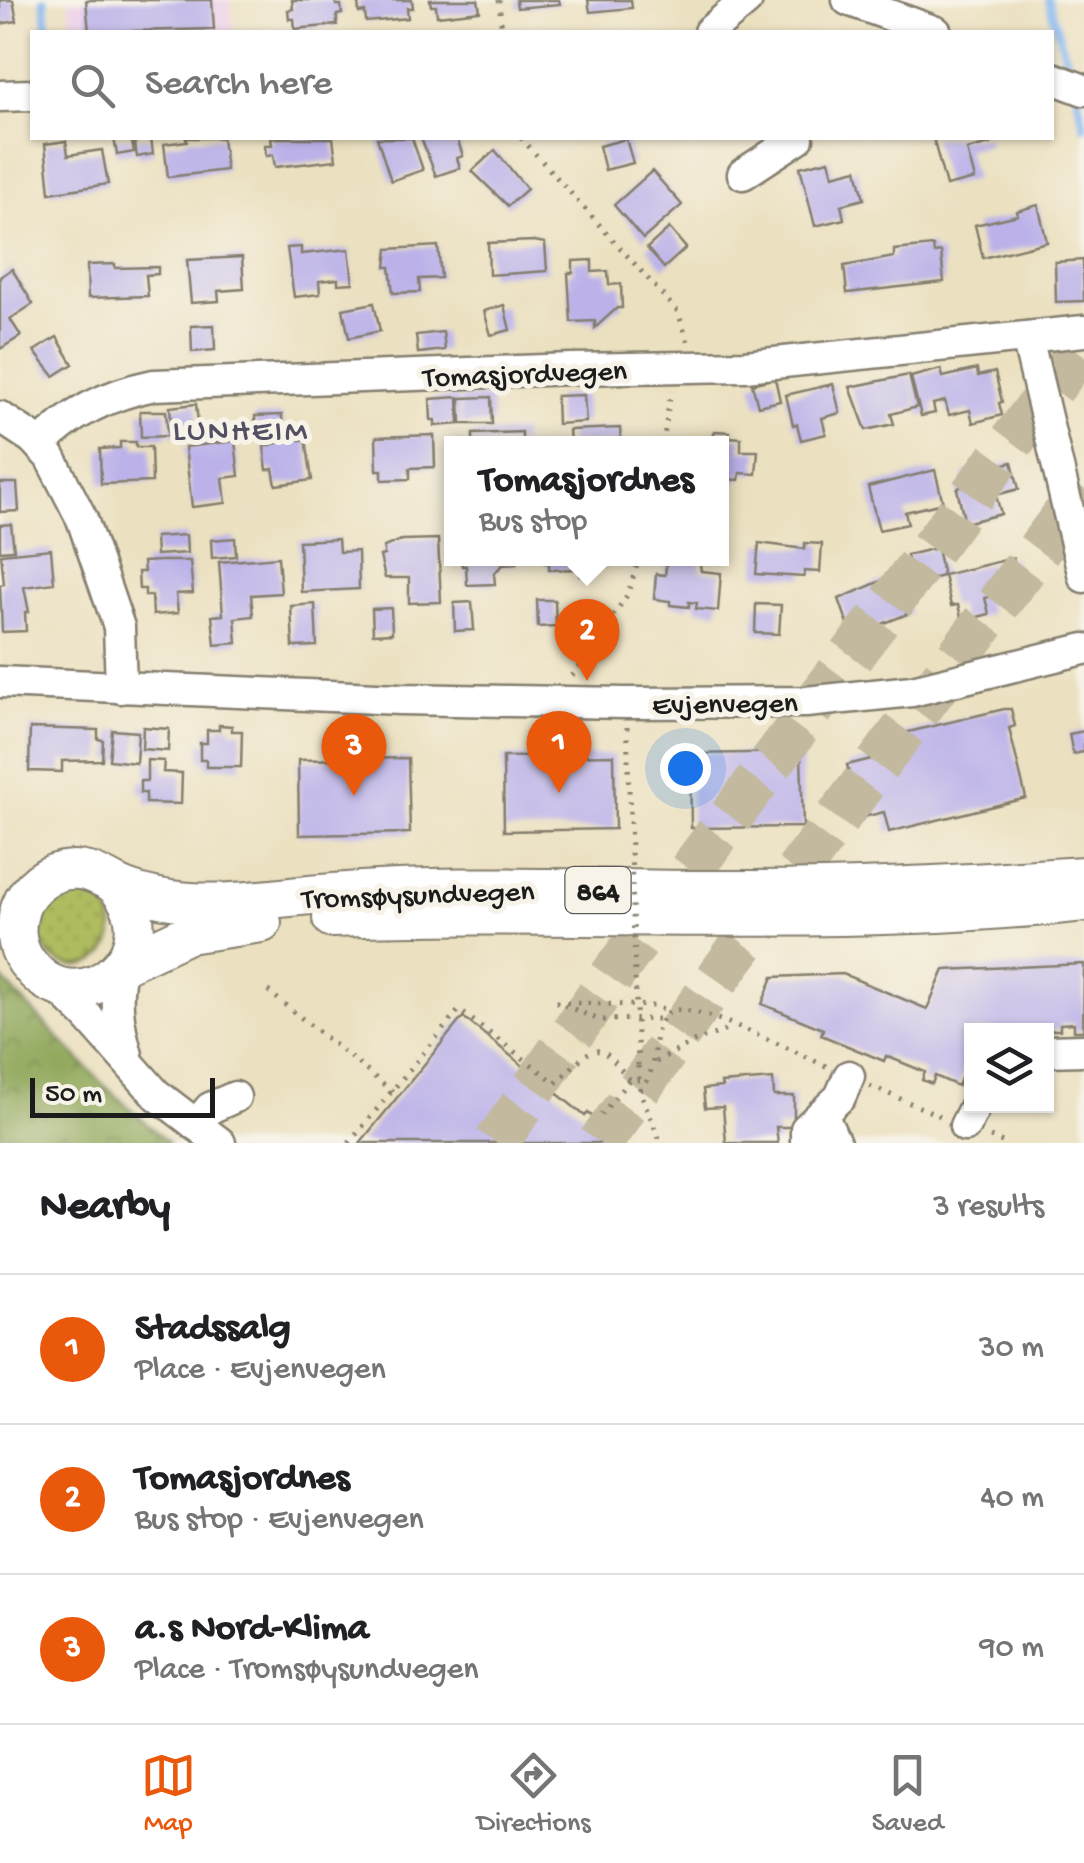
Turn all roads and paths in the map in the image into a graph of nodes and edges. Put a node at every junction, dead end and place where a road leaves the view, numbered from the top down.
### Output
1 (499, 0) edge
2 (747, 0) edge
3 (848, 0) edge
4 (502, 30) edge
5 (711, 30) edge
6 (930, 30) edge
7 (1054, 79) edge
8 (1084, 90) edge
9 (30, 95) edge
10 (0, 96) edge
11 (522, 140) edge
12 (795, 140) edge
13 (742, 174) dead end
14 (1084, 331) edge
15 (1027, 337) junction
16 (684, 368) junction
17 (0, 417) edge
18 (664, 436) edge
19 (40, 446) junction
20 (637, 566) edge
21 (1084, 578) edge
22 (1084, 649) edge
23 (0, 682) edge
24 (568, 684) dead end
25 (121, 688) junction
26 (627, 727) dead end
27 (1084, 876) edge
28 (38, 883) junction
29 (114, 884) junction
30 (0, 898) edge
31 (1084, 902) edge
32 (28, 964) edge
33 (122, 965) junction
34 (268, 990) dead end
35 (670, 1012) junction
36 (663, 1019) junction
37 (735, 1027) junction
38 (1084, 1050) edge
39 (1054, 1052) edge
40 (654, 1062) junction
41 (131, 1068) junction
42 (849, 1076) junction
43 (629, 1080) junction
44 (639, 1080) junction
45 (392, 1090) junction
46 (640, 1091) junction
47 (398, 1096) dead end
48 (235, 1097) dead end
49 (822, 1114) junction
50 (601, 1116) dead end
51 (970, 1116) edge
52 (196, 1124) junction
53 (220, 1143) edge
54 (349, 1143) edge
55 (662, 1143) edge
56 (806, 1143) edge
57 (835, 1143) edge
58 (1004, 1143) edge

1 - 4 path
2 - 5 street
3 - 6 street
7 - 8 street
9 - 10 street
11 - 16 path
12 - 13 street
14 - 15 street, Tomasjordvegen
15 - 16 street, Tomasjordvegen
15 - 21 street
16 - 18 path
16 - 19 street, Tomasjordvegen
17 - 19 street
19 - 25 street
20 - 24 path
22 - 25 street, Evjenvegen
23 - 25 street, Evjenvegen
26 - 44 path, bridge
27 - 29 main road, Tromsøysundvegen / 864
28 - 29 main road, 864
28 - 30 main road, 864
28 - 32 main road
29 - 33 main road
31 - 33 main road, Tromsøysundvegen / 864
32 - 33 main road, 864
32 - 41 street
33 - 41 street
34 - 45 path
35 - 36 path
35 - 36 path
35 - 37 path
36 - 40 path
37 - 40 path
37 - 42 path
38 - 39 street
40 - 46 path
41 - 52 street
42 - 49 street
42 - 51 path
43 - 44 path
43 - 45 path
43 - 50 path
44 - 46 path
45 - 47 path
45 - 54 path
46 - 55 path
48 - 52 street
49 - 56 street
49 - 57 street
51 - 58 path
52 - 53 street

